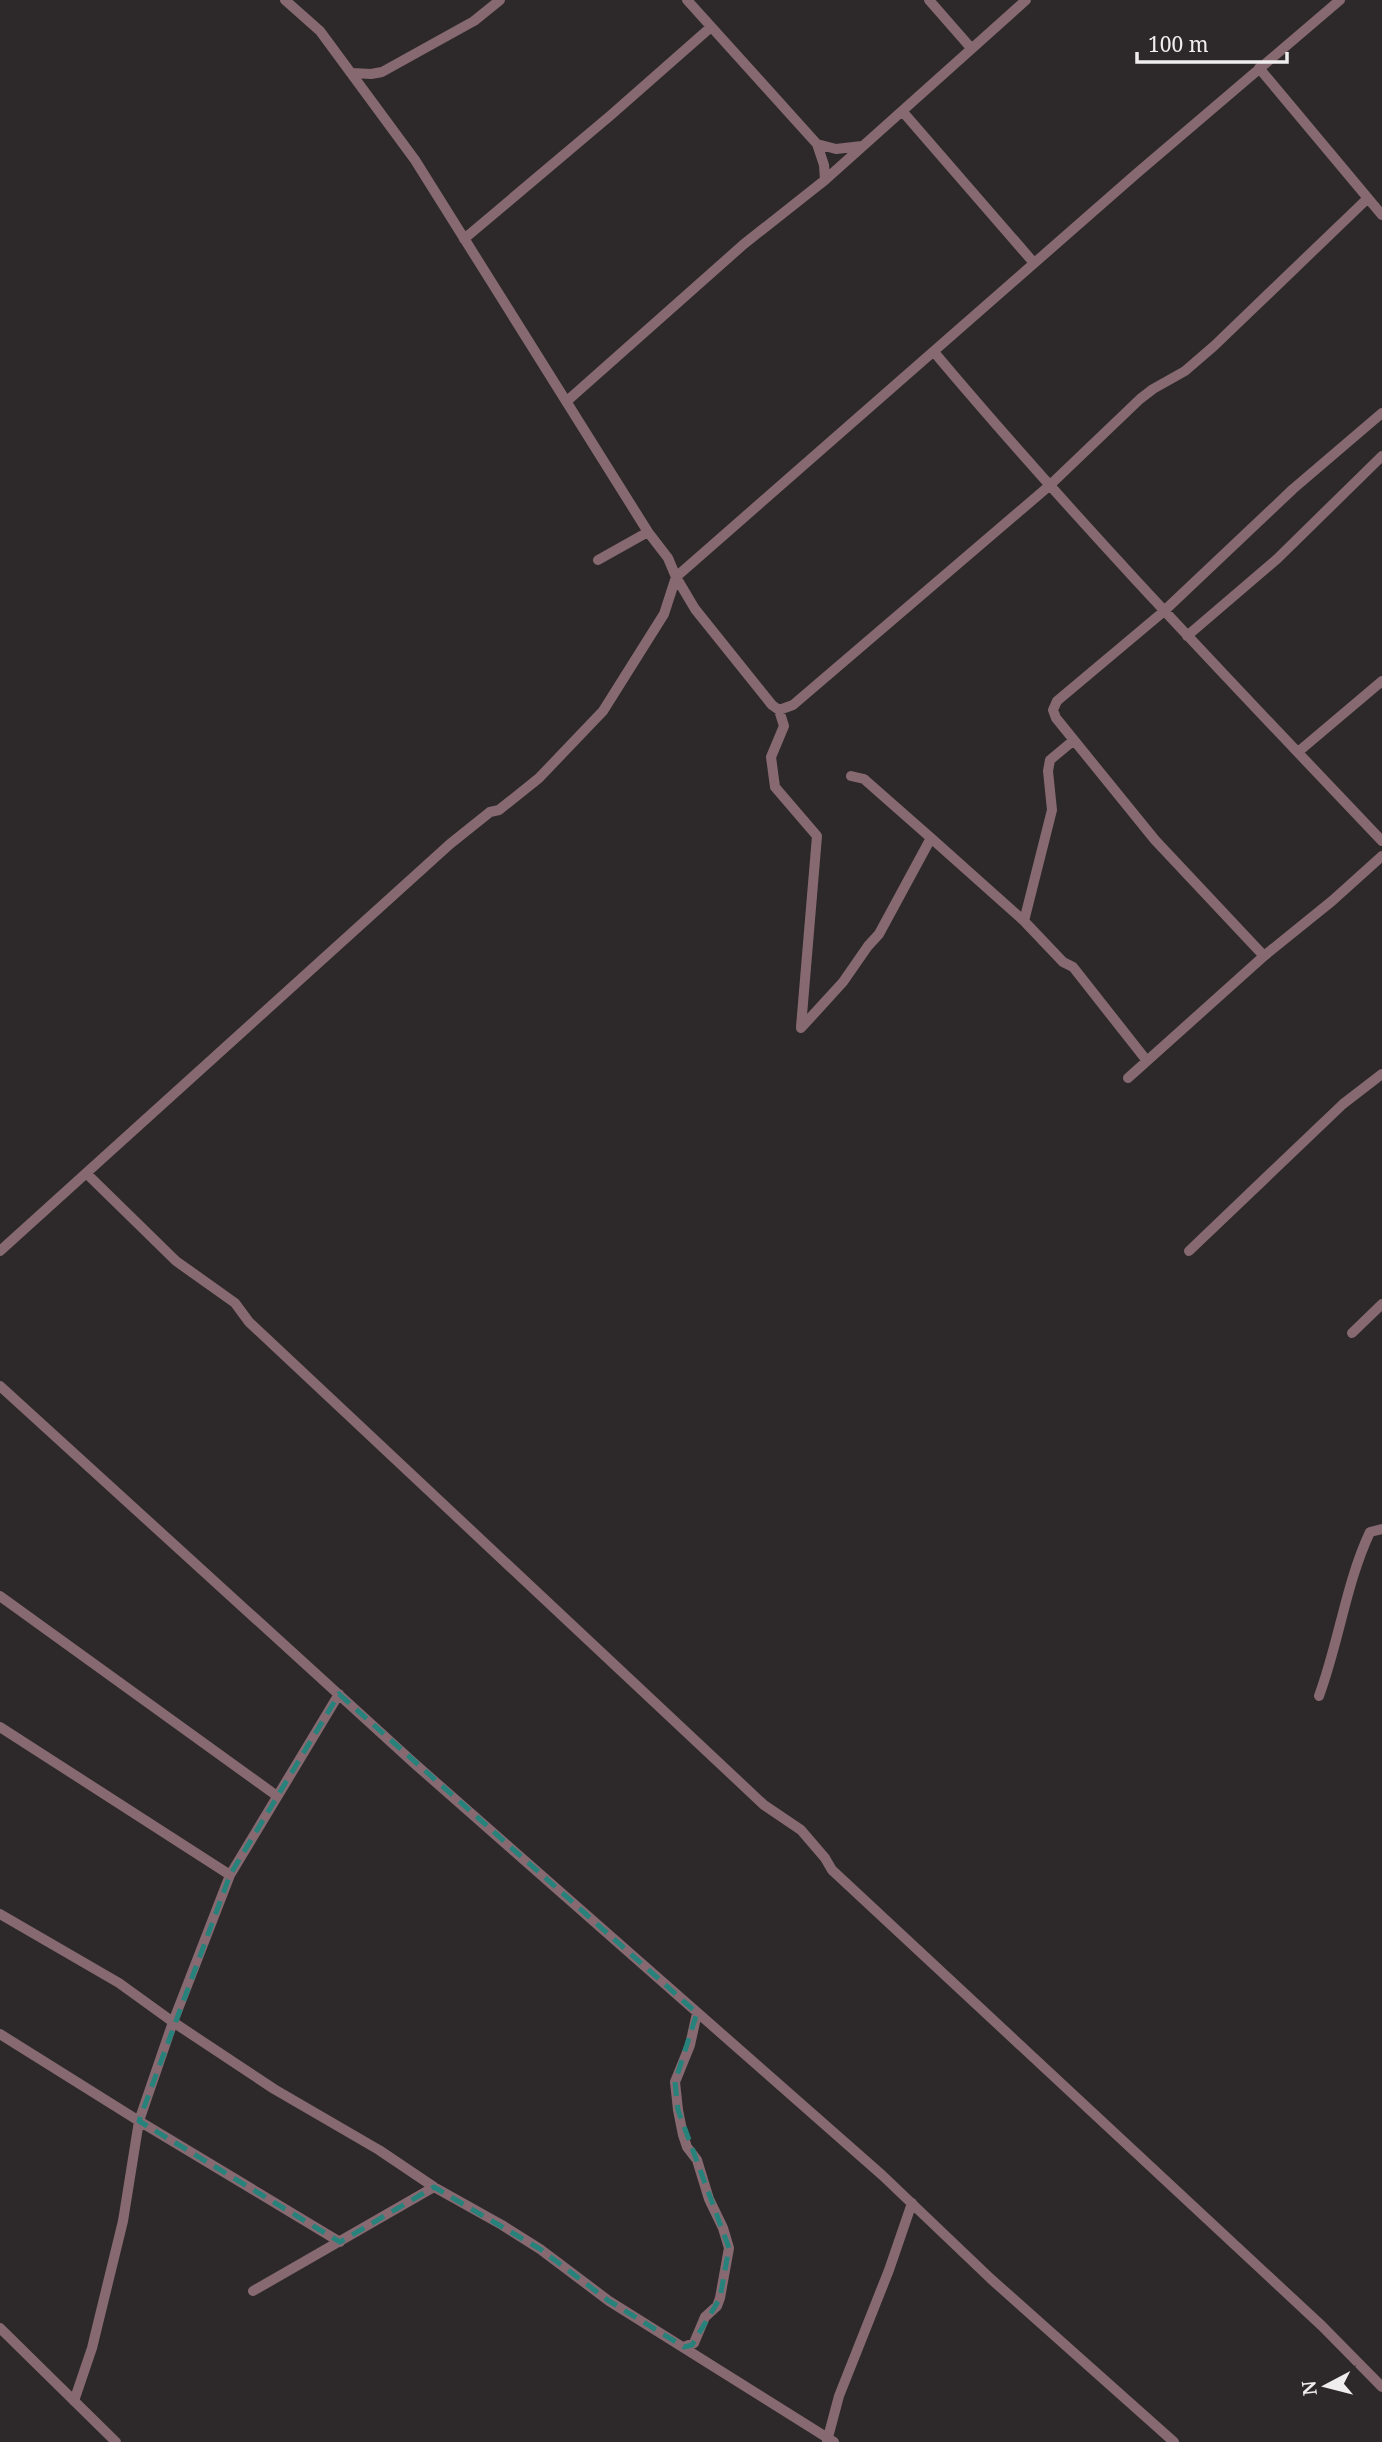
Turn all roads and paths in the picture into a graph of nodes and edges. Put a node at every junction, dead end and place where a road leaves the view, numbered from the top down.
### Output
1 (285, 0) edge
2 (500, 0) edge
3 (687, 0) edge
4 (929, 0) edge
5 (1026, 0) edge
6 (1340, 0) edge
7 (711, 27) junction
8 (971, 48) junction
9 (1259, 68) junction
10 (352, 73) junction
11 (902, 112) junction
12 (817, 144) junction
13 (862, 146) junction
14 (825, 180) junction
15 (1367, 199) junction
16 (1382, 215) edge
17 (464, 239) junction
18 (1034, 263) junction
19 (934, 352) junction
20 (567, 401) junction
21 (1382, 413) edge
22 (1382, 456) edge
23 (1049, 486) junction
24 (648, 532) junction
25 (598, 560) dead end
26 (676, 577) junction
27 (1163, 612) junction
28 (1187, 636) junction
29 (1382, 681) edge
30 (779, 710) junction
31 (1074, 740) junction
32 (1298, 752) junction
33 (851, 776) dead end
34 (931, 838) junction
35 (1382, 841) edge
36 (1382, 856) edge
37 (1024, 921) junction
38 (1264, 956) junction
39 (1147, 1061) junction
40 (1382, 1074) edge
41 (1128, 1078) dead end
42 (86, 1173) junction
43 (0, 1251) edge
44 (1189, 1251) dead end
45 (1382, 1304) edge
46 (1352, 1333) dead end
47 (0, 1387) edge
48 (1382, 1528) edge
49 (0, 1596) edge
50 (339, 1693) junction
51 (1319, 1696) dead end
52 (0, 1727) edge
53 (277, 1796) junction
54 (230, 1875) junction
55 (0, 1914) edge
56 (697, 2012) junction
57 (173, 2022) junction
58 (0, 2034) edge
59 (139, 2121) junction
60 (434, 2187) junction
61 (912, 2203) junction
62 (340, 2242) junction
63 (253, 2291) dead end
64 (0, 2328) edge
65 (684, 2347) junction
66 (1382, 2387) edge
67 (74, 2401) junction
68 (829, 2441) edge
69 (116, 2442) edge
70 (1174, 2442) edge

1 - 10 street
2 - 10 street
3 - 7 street
4 - 8 street
5 - 8 street
6 - 9 street
7 - 12 street
7 - 17 street
8 - 11 street
9 - 15 street
9 - 18 street
10 - 17 street
11 - 13 street
11 - 18 street
12 - 13 street
12 - 14 street
13 - 14 street
14 - 20 street
15 - 16 street
15 - 23 street
17 - 20 street
18 - 19 street
19 - 23 street
19 - 26 street
20 - 24 street
21 - 27 street
22 - 28 street
23 - 27 street
23 - 30 street
24 - 25 street
24 - 26 street
26 - 30 street
26 - 42 street
27 - 28 street
27 - 31 street
28 - 32 street
29 - 32 street
30 - 34 street
31 - 37 street
31 - 38 street
32 - 35 street
33 - 34 street
34 - 37 street
36 - 38 street
37 - 39 street
38 - 39 street
39 - 41 street
40 - 44 street
42 - 43 street
42 - 66 street
45 - 46 street
47 - 50 street
48 - 51 street
49 - 53 street
50 - 53 street
50 - 56 street
52 - 54 street
53 - 54 street
54 - 57 street
55 - 57 street
56 - 61 street
56 - 65 street
57 - 59 street
57 - 60 street
58 - 59 street
59 - 62 street
59 - 67 street
60 - 62 street
60 - 65 street
61 - 68 street
61 - 70 street
62 - 63 street
64 - 67 street
65 - 68 street
67 - 69 street

